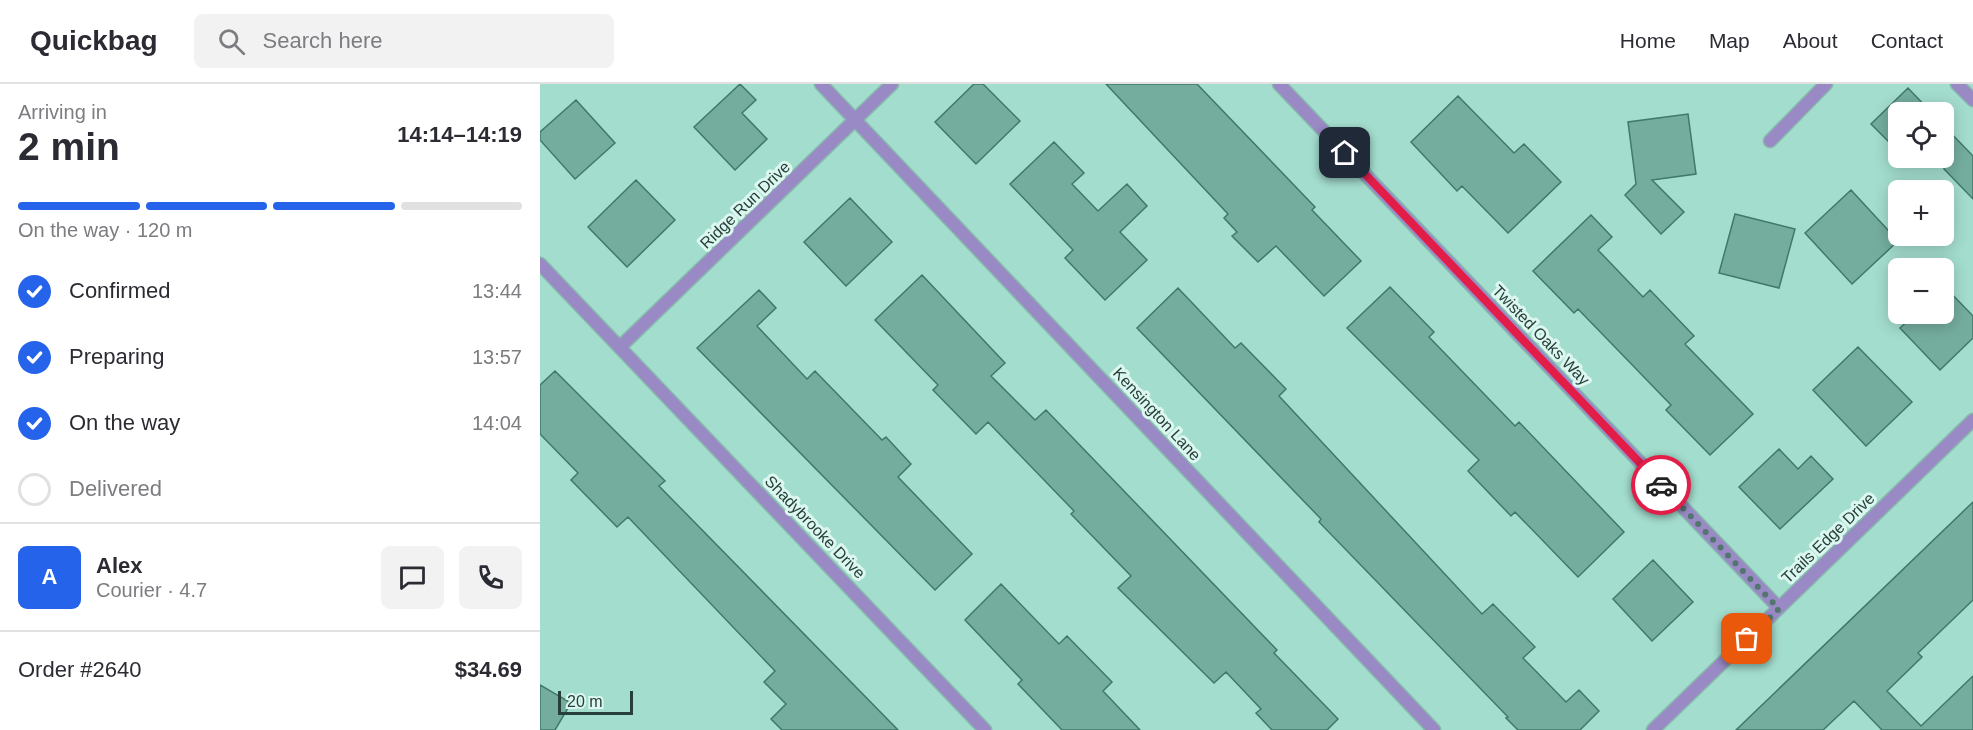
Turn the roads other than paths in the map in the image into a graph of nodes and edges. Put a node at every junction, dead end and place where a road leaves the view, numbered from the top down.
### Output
1 (821, 84) edge
2 (892, 84) edge
3 (1279, 84) edge
4 (1826, 84) edge
5 (1957, 84) edge
6 (1973, 100) edge
7 (856, 121) junction
8 (1770, 141) dead end
9 (540, 264) edge
10 (620, 347) junction
11 (1973, 420) edge
12 (1779, 609) junction
13 (985, 730) edge
14 (1434, 730) edge
15 (1653, 730) edge

1 - 7 street, Kensington Lane
2 - 7 street, Ridge Run Drive
3 - 12 street, Twisted Oaks Way
4 - 8 street
5 - 6 street
7 - 10 street, Ridge Run Drive
7 - 14 street, Kensington Lane
9 - 10 street, Shadybrooke Drive
10 - 13 street, Shadybrooke Drive
11 - 12 street, Trails Edge Drive
12 - 15 street, Trails Edge Drive

